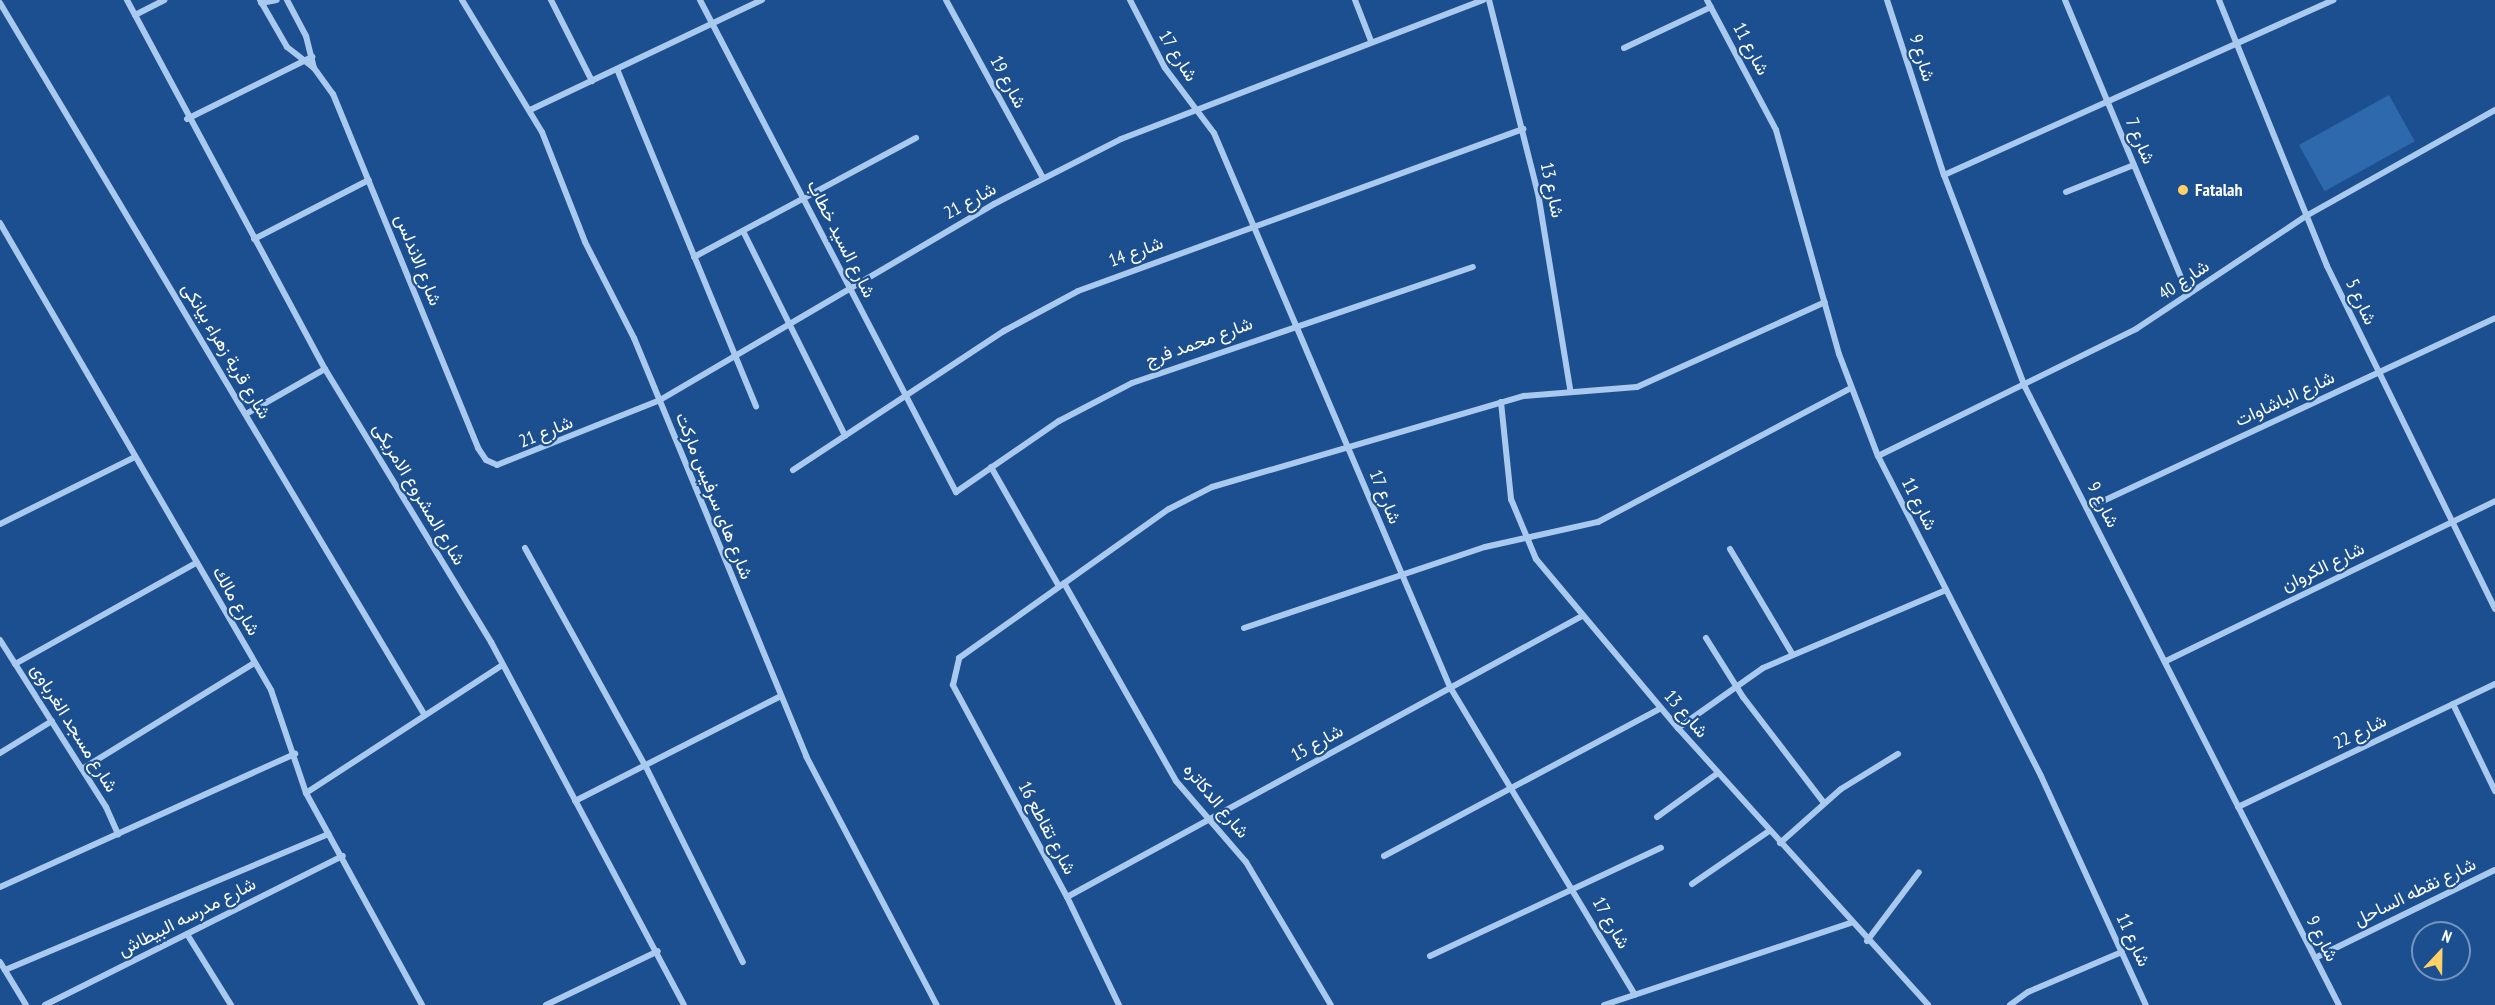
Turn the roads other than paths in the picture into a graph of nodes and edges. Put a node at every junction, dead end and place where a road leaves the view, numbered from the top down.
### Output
1 (127, 0) edge
2 (164, 0) edge
3 (277, 0) edge
4 (287, 0) edge
5 (462, 0) edge
6 (550, 0) edge
7 (700, 0) edge
8 (762, 0) edge
9 (946, 0) edge
10 (1130, 0) edge
11 (1355, 0) edge
12 (1483, 0) edge
13 (1489, 0) edge
14 (1707, 0) edge
15 (1887, 0) edge
16 (2065, 0) edge
17 (2219, 0) edge
18 (2333, 0) edge
19 (260, 2) edge
20 (0, 3) edge
21 (1711, 7) junction
22 (135, 15) junction
23 (713, 24) junction
24 (1371, 41) junction
25 (2235, 44) junction
26 (1624, 48) dead end
27 (312, 57) junction
28 (304, 62) junction
29 (314, 68) junction
30 (617, 69) junction
31 (592, 81) junction
32 (2107, 102) junction
33 (1195, 107) junction
34 (530, 110) junction
35 (2495, 110) edge
36 (187, 119) junction
37 (1523, 129) junction
38 (916, 138) dead end
39 (2134, 165) junction
40 (1944, 175) junction
41 (1043, 178) junction
42 (369, 180) junction
43 (2066, 192) dead end
44 (803, 198) junction
45 (2306, 216) junction
46 (1253, 225) junction
47 (1, 228) edge
48 (743, 231) junction
49 (254, 239) junction
50 (694, 257) junction
51 (1473, 267) dead end
52 (850, 290) junction
53 (2188, 294) junction
54 (1825, 302) junction
55 (2495, 318) edge
56 (1296, 324) junction
57 (790, 325) junction
58 (735, 357) junction
59 (325, 369) junction
60 (2378, 373) junction
61 (2025, 387) junction
62 (1851, 388) junction
63 (1570, 389) junction
64 (906, 396) junction
65 (660, 400) junction
66 (1500, 402) junction
67 (756, 406) dead end
68 (246, 414) junction
69 (845, 436) junction
70 (1348, 447) junction
71 (1878, 456) junction
72 (135, 457) junction
73 (491, 463) joint
74 (991, 467) junction
75 (793, 470) dead end
76 (956, 492) joint
77 (2495, 501) edge
78 (2088, 508) junction
79 (2452, 521) junction
80 (0, 524) edge
81 (1524, 539) junction
82 (525, 548) dead end
83 (1730, 549) dead end
84 (196, 563) junction
85 (1401, 577) junction
86 (1061, 585) junction
87 (1946, 590) junction
88 (2495, 609) edge
89 (1582, 616) junction
90 (1244, 628) dead end
91 (1706, 638) dead end
92 (0, 640) edge
93 (1793, 655) junction
94 (2166, 661) junction
95 (254, 663) junction
96 (15, 664) junction
97 (502, 666) junction
98 (2495, 684) edge
99 (1734, 685) junction
100 (1450, 687) junction
101 (779, 697) junction
102 (2453, 704) junction
103 (1660, 708) junction
104 (424, 714) junction
105 (52, 721) junction
106 (1677, 728) junction
107 (0, 753) edge
108 (295, 754) junction
109 (1898, 754) dead end
110 (645, 765) junction
111 (82, 769) junction
112 (1718, 773) junction
113 (1509, 789) junction
114 (2495, 791) edge
115 (306, 793) junction
116 (575, 801) junction
117 (1824, 803) junction
118 (2238, 807) junction
119 (1657, 817) dead end
120 (1208, 820) junction
121 (1769, 831) junction
122 (118, 834) junction
123 (329, 834) junction
124 (1780, 843) junction
125 (1660, 848) dead end
126 (1384, 855) dead end
127 (343, 856) junction
128 (2495, 870) edge
129 (1919, 872) dead end
130 (1692, 884) dead end
131 (0, 887) edge
132 (1573, 889) junction
133 (1067, 897) junction
134 (1851, 923) junction
135 (187, 934) junction
136 (1867, 941) junction
137 (658, 951) junction
138 (2122, 952) junction
139 (1430, 956) dead end
140 (2315, 958) junction
141 (0, 962) edge
142 (743, 962) dead end
143 (5, 970) junction
144 (1635, 995) junction
145 (26, 1005) edge
146 (45, 1005) edge
147 (231, 1005) edge
148 (422, 1005) edge
149 (546, 1005) edge
150 (684, 1005) edge
151 (937, 1005) edge
152 (1119, 1005) edge
153 (1331, 1005) edge
154 (1604, 1005) edge
155 (1928, 1005) edge
156 (2010, 1005) edge
157 (2146, 1005) edge
158 (2339, 1005) edge

1 - 22 street, شارع المشروع الامريكى
2 - 22 street
3 - 19 street
4 - 27 street, شارع الاندلس
5 - 34 street, شارع هاى سرفيس ماركت
6 - 31 street
7 - 23 street, شارع السيد خطاب
8 - 23 street
9 - 41 street, شارع 19
10 - 33 street, شارع 17
11 - 24 street
12 - 24 street, شارع 21
13 - 37 street, شارع 13
14 - 21 street, شارع 11
15 - 40 street, شارع 9
16 - 32 street, شارع 7
17 - 25 street, شارع 5
18 - 25 street
19 - 28 street, شارع الاندلس
20 - 68 street, شارع قرية زهراء بيانكى
21 - 26 street
21 - 54 street, شارع 11
22 - 36 street, شارع المشروع الامريكى
23 - 30 street
23 - 44 street, شارع السيد خطاب
24 - 33 street, شارع 21
25 - 32 street
25 - 45 street, شارع 5
27 - 28 street
27 - 29 street, شارع الاندلس
28 - 29 street, شارع الاندلس
28 - 36 street
29 - 42 street, شارع الاندلس
30 - 31 street
30 - 50 street
31 - 34 street
32 - 39 street, شارع 7
32 - 40 street
33 - 41 street, شارع 21
33 - 46 street, شارع 17
34 - 65 street, شارع هاى سرفيس ماركت
35 - 45 street, شارع 40
36 - 49 street, شارع المشروع الامريكى
37 - 46 street, شارع 14
37 - 63 street, شارع 13
38 - 44 street
39 - 43 street
39 - 53 street, شارع 7
40 - 61 street, شارع 9
41 - 52 street, شارع 21
42 - 49 street
42 - 73 street, شارع الاندلس
44 - 48 street
44 - 52 street, شارع السيد خطاب
45 - 53 street, شارع 40
45 - 60 street, شارع 5
46 - 56 street, شارع 17
46 - 64 street, شارع 14
47 - 72 street, شارع مالك
48 - 50 street
48 - 57 street
49 - 59 street, شارع المشروع الامريكى
50 - 58 street
51 - 56 street, شارع محمد فرج
52 - 57 street, شارع 21
52 - 64 street, شارع السيد خطاب
53 - 61 street, شارع 40
54 - 62 street, شارع 11
54 - 63 street
55 - 60 street, شارع الباشاوات
56 - 70 street, شارع 17
56 - 74 street, شارع محمد فرج
57 - 58 street, شارع 21
57 - 69 street
58 - 65 street, شارع 21
58 - 67 street
59 - 68 street
59 - 97 street, شارع المشروع الامريكى
60 - 78 street, شارع الباشاوات
60 - 79 street, شارع 5
61 - 71 street, شارع 40
61 - 78 street, شارع 9
62 - 71 street, شارع 11
62 - 81 street
63 - 66 street
64 - 69 street, شارع 14
64 - 76 street, شارع السيد خطاب
65 - 73 street, شارع 21
65 - 101 street, شارع هاى سرفيس ماركت
66 - 70 street
66 - 81 street, شارع 13
68 - 104 street, شارع قرية زهراء بيانكى
69 - 75 street, شارع 14
70 - 85 street, شارع 17
70 - 86 street
71 - 87 street, شارع 11
72 - 80 street
72 - 84 street, شارع مالك
74 - 76 street, شارع محمد فرج
74 - 86 street, شارع الدكاتره
77 - 79 street, شارع الكروان
78 - 94 street, شارع 9
79 - 88 street, شارع 5
79 - 94 street, شارع الكروان
81 - 85 street
81 - 89 street, شارع 13
82 - 110 street
83 - 93 street
84 - 95 street, شارع مالك
84 - 96 street
85 - 90 street
85 - 100 street, شارع 17
86 - 120 street, شارع الدكاتره
86 - 133 street, شارع تقاطع 16
87 - 93 street
87 - 138 street, شارع 11
89 - 100 street, شارع 15
89 - 103 street, شارع 13
91 - 99 street
92 - 96 street, شارع مسجد الغرباوى
93 - 99 street
94 - 118 street, شارع 9
95 - 108 street, شارع مالك
95 - 111 street
96 - 105 street, شارع مسجد الغرباوى
97 - 104 street
97 - 116 street, شارع المشروع الامريكى
98 - 102 street, شارع 22
99 - 106 street
99 - 117 street
100 - 113 street, شارع 17
100 - 120 street, شارع 15
101 - 110 street
101 - 151 street, شارع هاى سرفيس ماركت
102 - 114 street
102 - 118 street, شارع 22
103 - 106 street, شارع 13
103 - 113 street
104 - 115 street
105 - 107 street
105 - 111 street, شارع مسجد الغرباوى
106 - 112 street, شارع 13
108 - 115 street, شارع مالك
108 - 122 street
109 - 117 street
110 - 116 street
110 - 142 street
111 - 122 street, شارع مسجد الغرباوى
112 - 119 street
112 - 121 street, شارع 13
113 - 126 street
113 - 132 street, شارع 17
115 - 123 street, شارع مالك
116 - 137 street, شارع المشروع الامريكى
117 - 124 street
118 - 140 street, شارع 9
120 - 133 street, شارع 15
120 - 153 street, شارع الدكاتره
121 - 124 street, شارع 13
121 - 130 street
122 - 131 street
123 - 127 street, شارع مالك
123 - 143 street
124 - 134 street, شارع 13
125 - 132 street
127 - 135 street, شارع مدرسه البيطاش
127 - 148 street, شارع مالك
128 - 140 street, شارع نقطه الساحل
129 - 136 street
132 - 139 street
132 - 144 street, شارع 17
133 - 152 street, شارع تقاطع 16
134 - 136 street, شارع 13
134 - 144 street
135 - 146 street, شارع مدرسه البيطاش
135 - 147 street
136 - 155 street, شارع 13
137 - 149 street
137 - 150 street, شارع المشروع الامريكى
138 - 156 street
138 - 157 street, شارع 11
140 - 158 street, شارع 9
141 - 143 street
143 - 145 street
144 - 154 street

